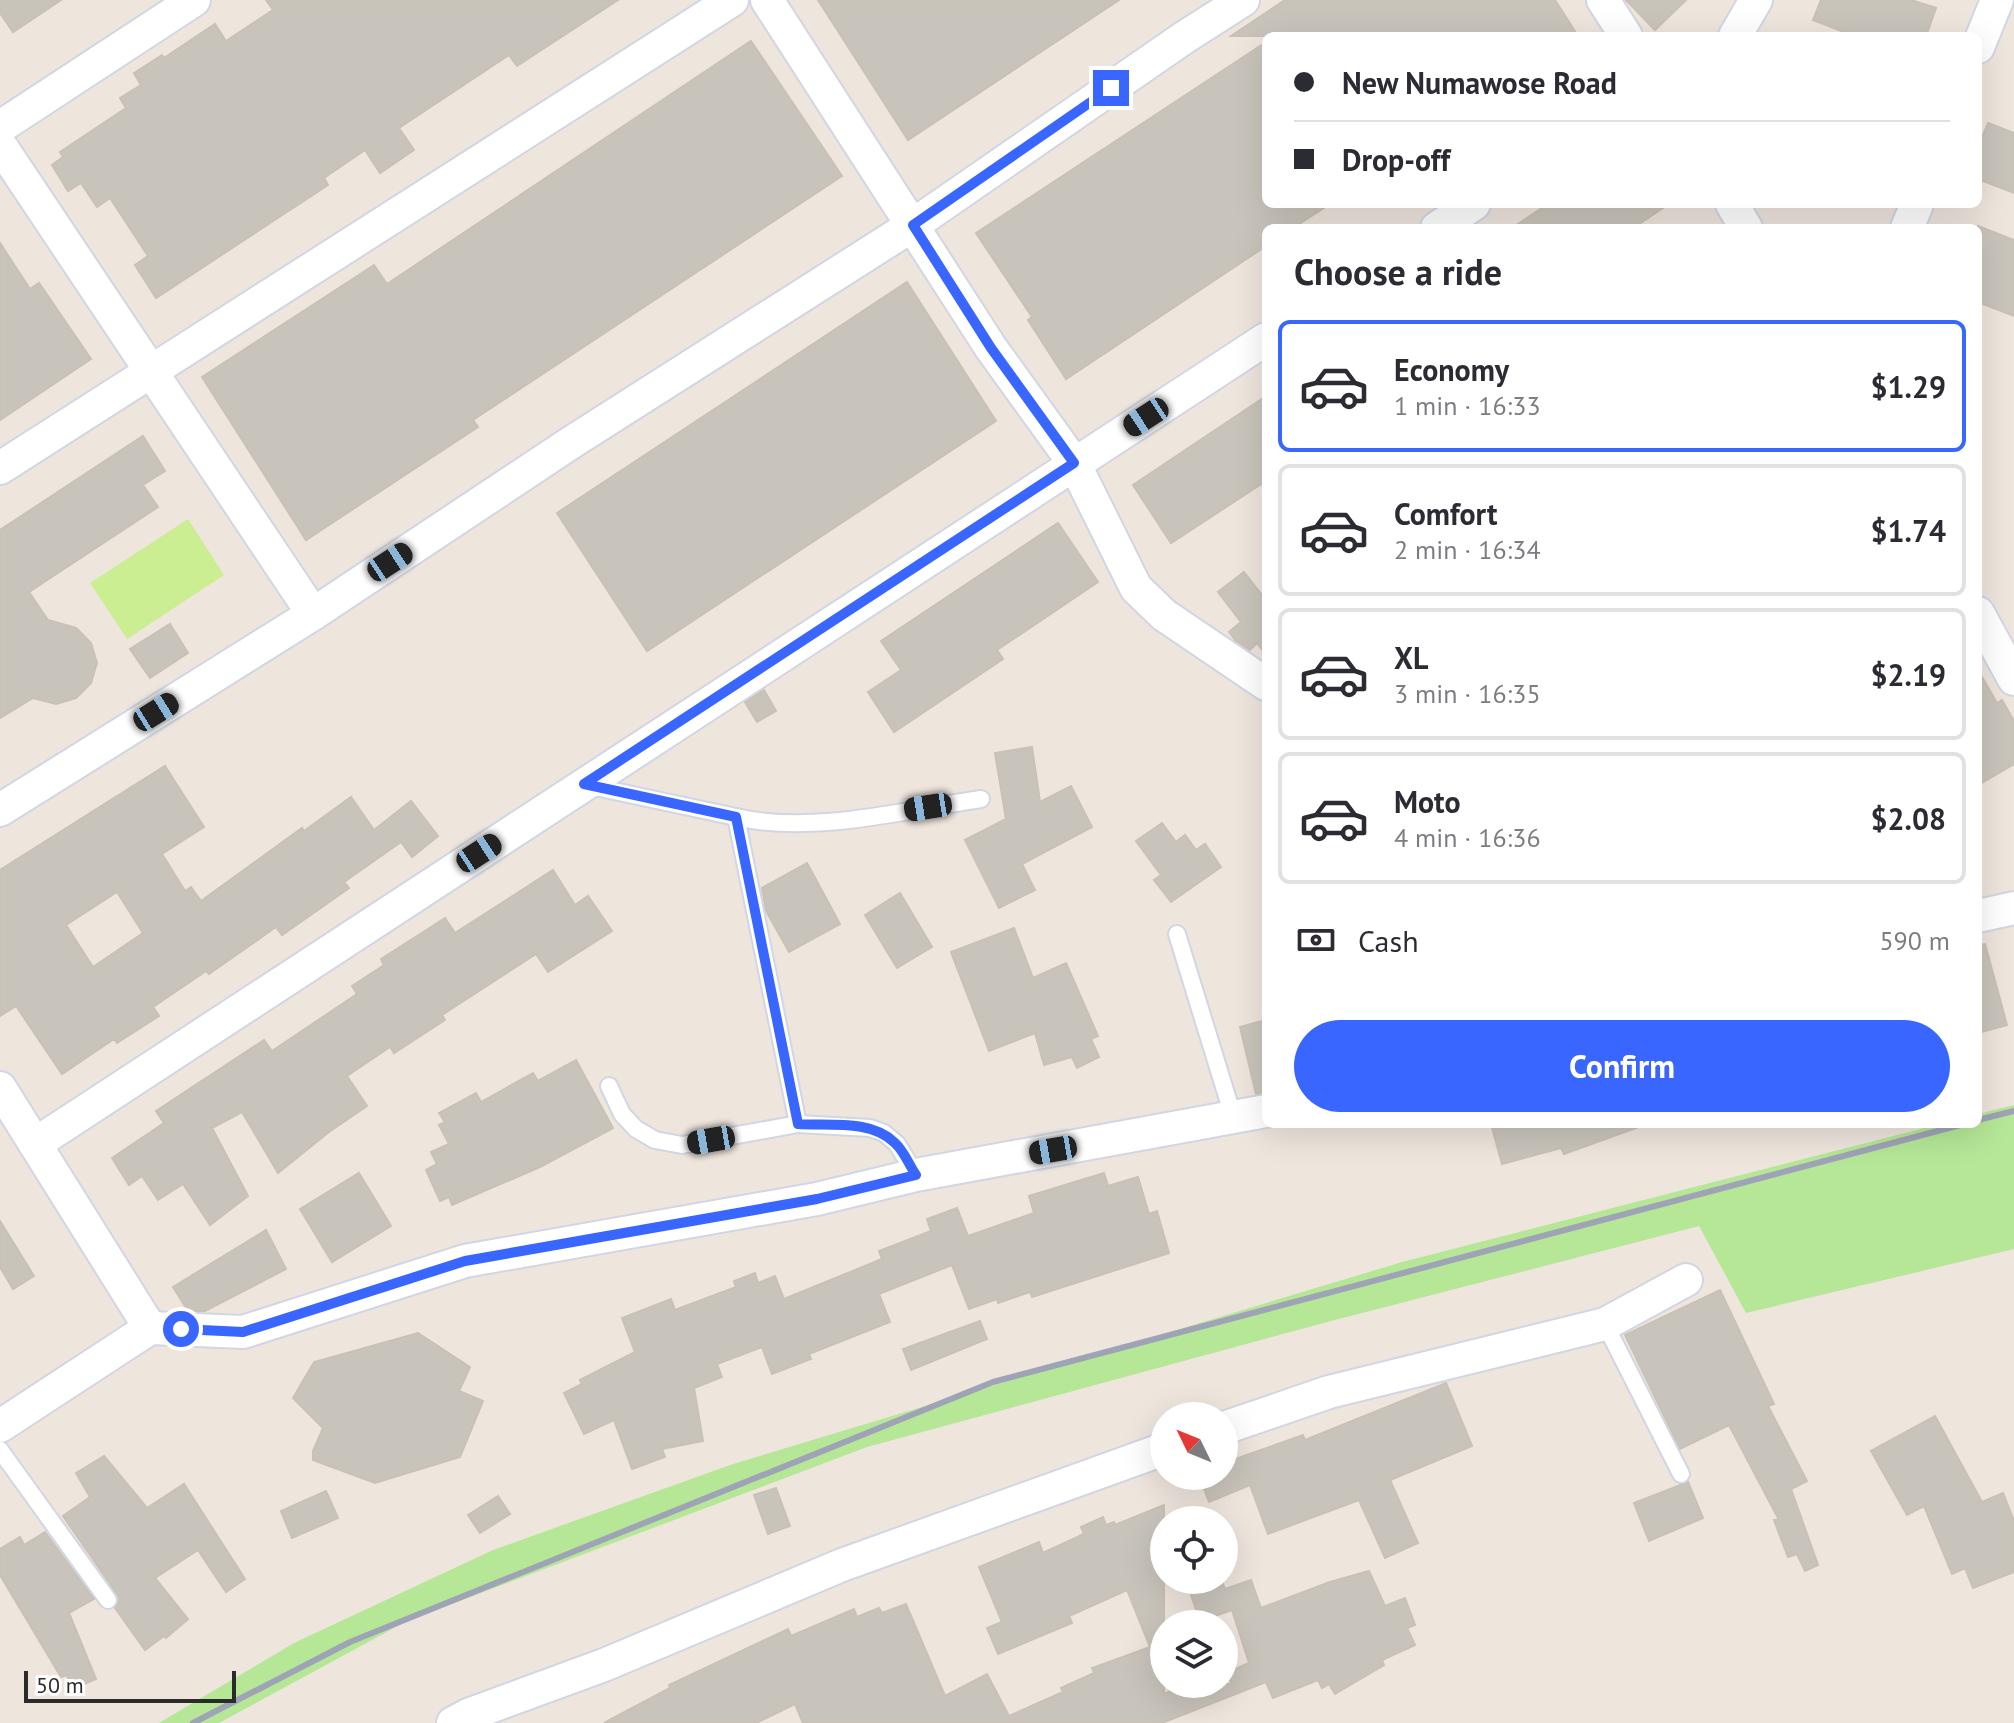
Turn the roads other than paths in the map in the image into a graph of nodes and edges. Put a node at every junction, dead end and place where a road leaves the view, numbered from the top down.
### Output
1 (194, 0) edge
2 (732, 0) edge
3 (767, 0) edge
4 (1243, 0) edge
5 (1603, 0) edge
6 (1756, 0) edge
7 (1997, 0) edge
8 (1623, 32) edge
9 (1737, 32) edge
10 (1982, 37) edge
11 (0, 127) edge
12 (0, 145) edge
13 (1468, 208) edge
14 (1443, 224) edge
15 (913, 225) junction
16 (1262, 342) edge
17 (150, 371) junction
18 (1074, 463) junction
19 (0, 468) edge
20 (313, 614) junction
21 (1982, 620) edge
22 (2014, 679) edge
23 (1262, 681) edge
24 (584, 784) junction
25 (981, 799) dead end
26 (0, 810) edge
27 (736, 817) junction
28 (2014, 908) edge
29 (1982, 915) edge
30 (1177, 934) dead end
31 (609, 1086) dead end
32 (0, 1088) edge
33 (1262, 1112) edge
34 (1233, 1116) junction
35 (798, 1124) junction
36 (35, 1144) junction
37 (916, 1175) junction
38 (1686, 1280) dead end
39 (1605, 1324) junction
40 (150, 1328) junction
41 (1238, 1423) edge
42 (0, 1426) edge
43 (0, 1450) edge
44 (1150, 1454) edge
45 (1681, 1474) dead end
46 (108, 1600) dead end
47 (453, 1723) edge

1 - 11 street
2 - 17 street
3 - 15 street
4 - 15 street
5 - 8 street
6 - 9 street
7 - 10 street
12 - 17 street
13 - 14 street
15 - 18 street
15 - 20 street
16 - 18 street
17 - 19 street
17 - 20 street
18 - 23 street
18 - 24 street
20 - 26 street
21 - 22 street
24 - 27 lane
24 - 36 street
25 - 27 lane
27 - 35 lane
28 - 29 street
30 - 34 lane
31 - 35 lane
32 - 36 street
33 - 34 street
34 - 37 street
35 - 37 lane
36 - 40 street
37 - 40 street
38 - 39 street
39 - 41 street
39 - 45 lane
40 - 42 street
43 - 46 lane
44 - 47 street

